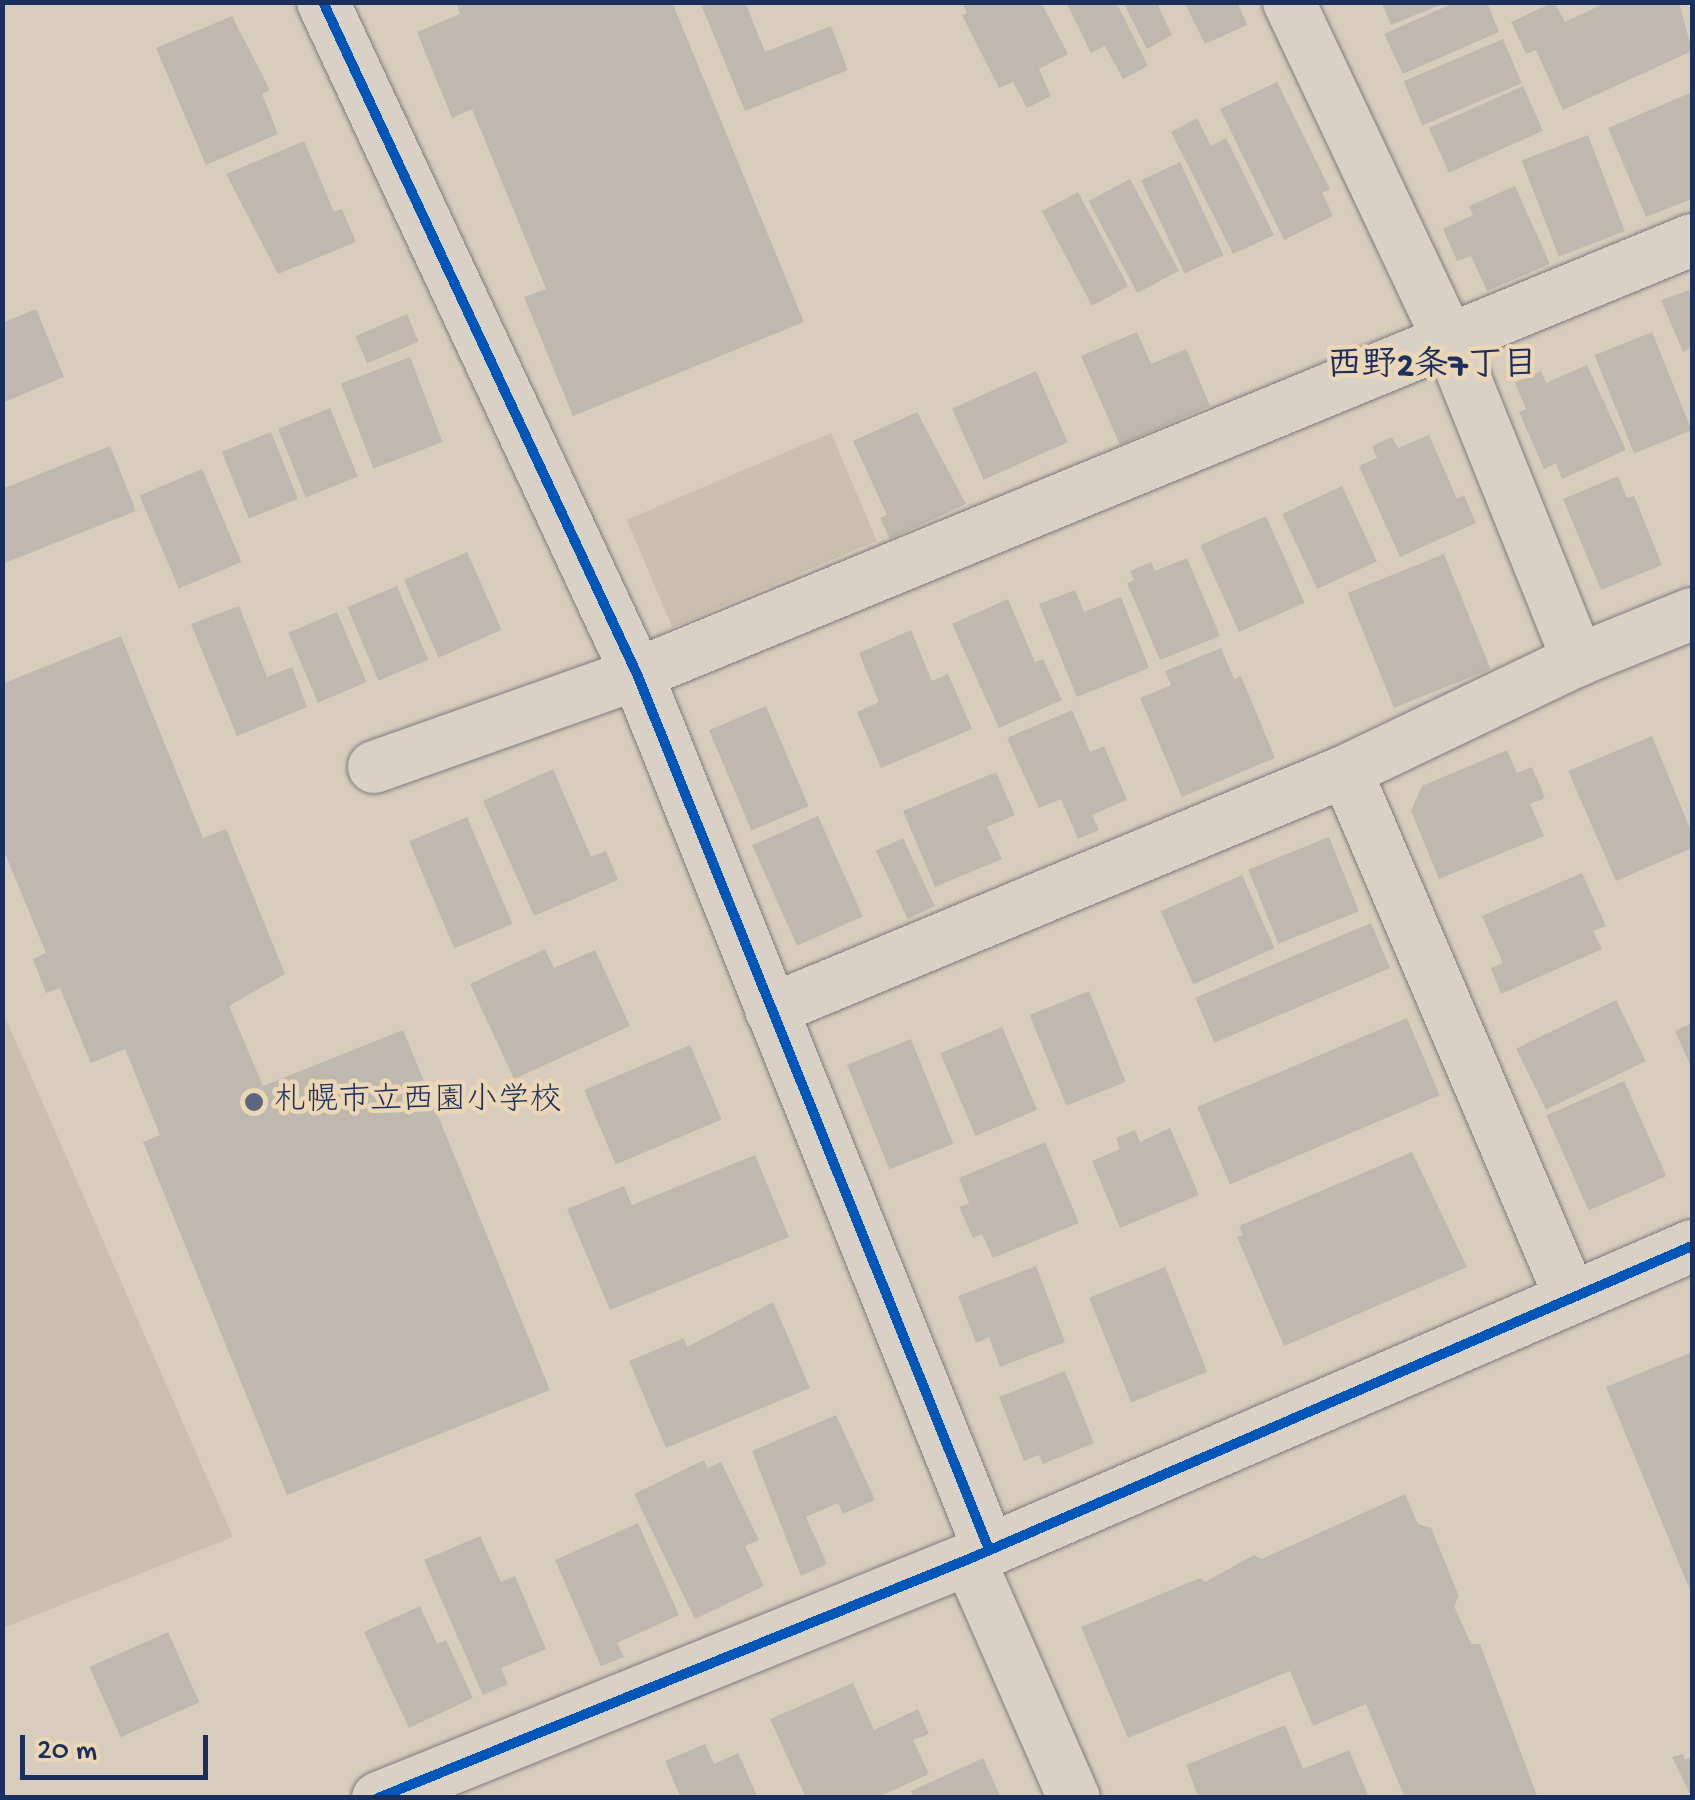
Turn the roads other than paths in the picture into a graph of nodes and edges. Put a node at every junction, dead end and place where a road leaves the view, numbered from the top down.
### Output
1 (323, 2) edge
2 (1290, 2) edge
3 (1692, 240) edge
4 (1451, 344) junction
5 (1692, 614) edge
6 (1578, 660) junction
7 (638, 674) junction
8 (374, 766) dead end
9 (1346, 771) junction
10 (771, 1010) junction
11 (1692, 1246) edge
12 (1570, 1296) junction
13 (979, 1554) junction
14 (378, 1798) edge
15 (1074, 1798) edge

1 - 7 street
2 - 4 street
3 - 4 street
4 - 6 street
4 - 7 street
5 - 6 street
6 - 9 street
7 - 8 street
7 - 10 street
9 - 10 street
9 - 12 street
10 - 13 street
11 - 12 street
12 - 13 street
13 - 14 street
13 - 15 street

